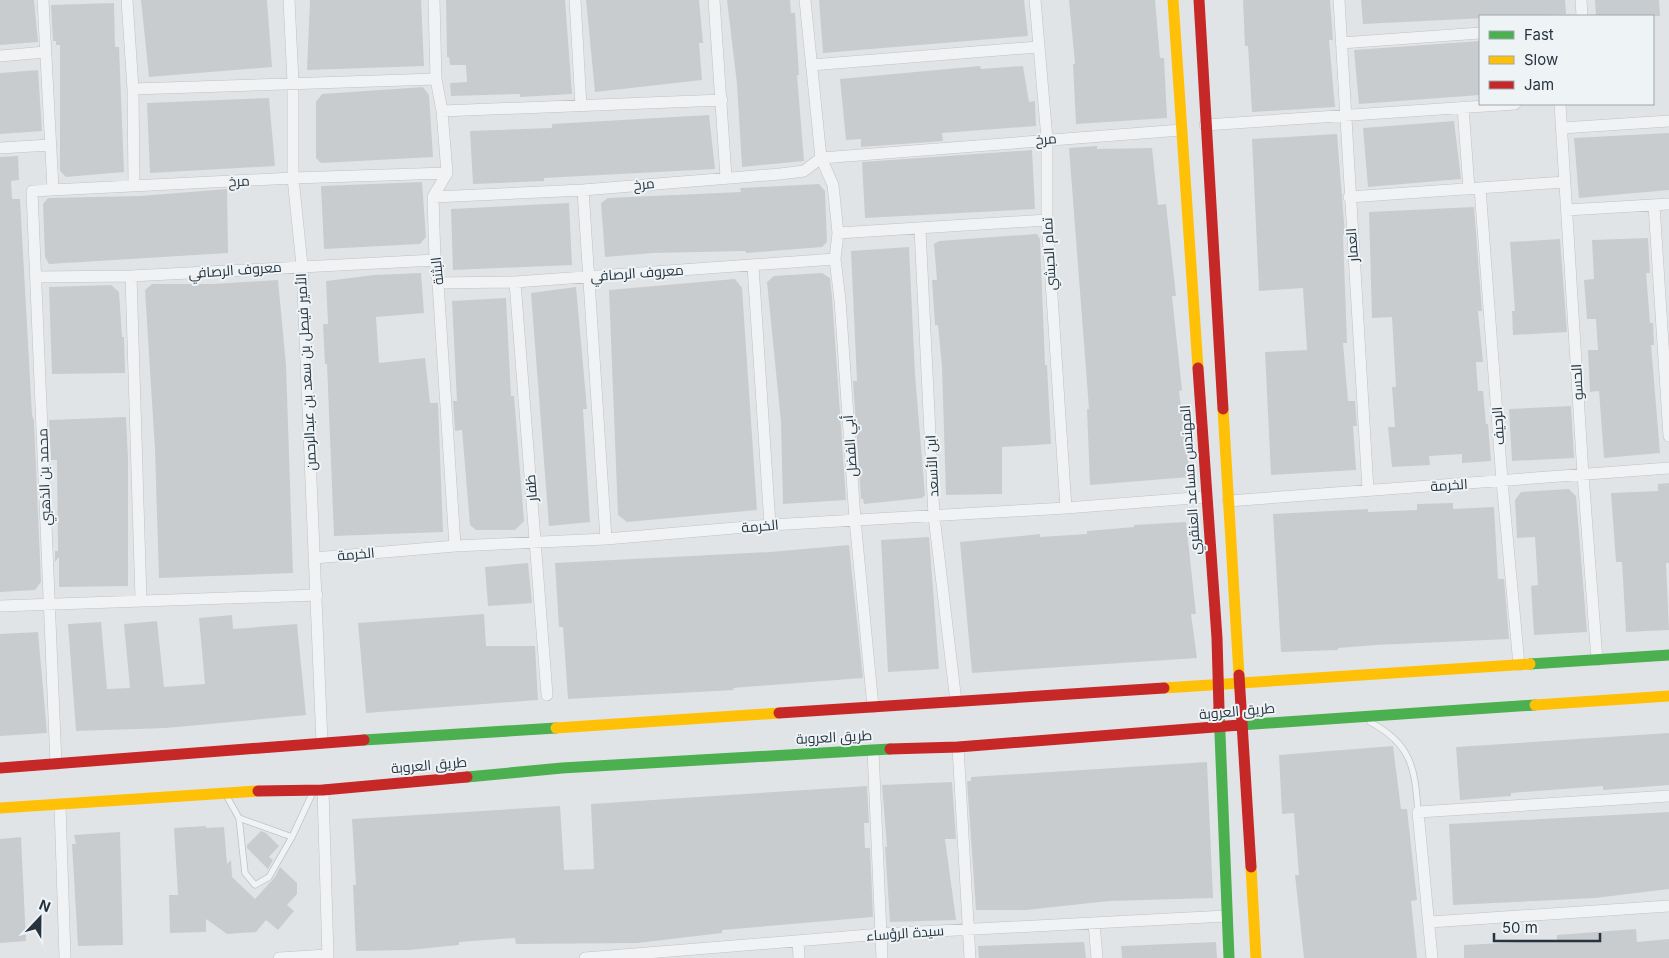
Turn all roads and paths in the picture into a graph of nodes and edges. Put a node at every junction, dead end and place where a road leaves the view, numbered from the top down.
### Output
1 (43, 0) edge
2 (127, 0) edge
3 (289, 0) edge
4 (434, 0) edge
5 (575, 0) edge
6 (714, 0) edge
7 (805, 0) edge
8 (1035, 0) edge
9 (1173, 0) edge
10 (1199, 0) edge
11 (1338, 0) edge
12 (1581, 0) edge
13 (1582, 15) edge
14 (1479, 33) edge
15 (1342, 43) junction
16 (1038, 47) junction
17 (45, 52) junction
18 (0, 56) edge
19 (1189, 56) junction
20 (810, 65) junction
21 (436, 79) junction
22 (293, 82) junction
23 (133, 89) junction
24 (722, 100) junction
25 (1497, 105) edge
26 (1560, 105) edge
27 (582, 106) junction
28 (1463, 107) junction
29 (442, 111) junction
30 (1344, 116) junction
31 (1669, 121) edge
32 (1205, 125) junction
33 (1562, 128) junction
34 (1181, 130) junction
35 (1047, 139) junction
36 (50, 145) junction
37 (0, 148) edge
38 (821, 158) junction
39 (446, 173) junction
40 (293, 178) junction
41 (726, 178) junction
42 (1565, 182) junction
43 (134, 186) junction
44 (1475, 188) junction
45 (53, 189) junction
46 (582, 190) junction
47 (32, 191) joint
48 (1349, 197) junction
49 (433, 198) junction
50 (1669, 204) edge
51 (1654, 205) junction
52 (1567, 210) junction
53 (1047, 220) junction
54 (920, 229) junction
55 (838, 233) junction
56 (835, 259) junction
57 (435, 260) junction
58 (302, 265) junction
59 (753, 266) junction
60 (131, 276) junction
61 (588, 276) junction
62 (36, 278) junction
63 (515, 282) junction
64 (438, 283) junction
65 (1669, 436) edge
66 (1669, 468) edge
67 (1583, 475) junction
68 (1502, 481) junction
69 (1368, 490) junction
70 (1206, 497) junction
71 (1228, 501) junction
72 (1066, 508) junction
73 (934, 516) junction
74 (856, 520) junction
75 (770, 525) junction
76 (606, 539) junction
77 (536, 542) junction
78 (455, 546) junction
79 (314, 558) junction
80 (317, 595) junction
81 (142, 600) junction
82 (49, 604) junction
83 (0, 606) edge
84 (1669, 655) edge
85 (1597, 660) junction
86 (1519, 665) junction
87 (1240, 683) junction
88 (1219, 684) junction
89 (546, 695) dead end
90 (1669, 696) edge
91 (956, 702) junction
92 (873, 707) junction
93 (1356, 716) junction
94 (1243, 725) junction
95 (1221, 727) junction
96 (322, 743) junction
97 (958, 747) junction
98 (873, 750) junction
99 (56, 764) junction
100 (0, 768) edge
101 (318, 790) junction
102 (224, 792) junction
103 (1669, 796) edge
104 (60, 805) junction
105 (0, 808) edge
106 (1418, 812) junction
107 (239, 818) junction
108 (292, 837) junction
109 (1669, 906) edge
110 (1226, 916) junction
111 (1430, 922) junction
112 (1094, 923) junction
113 (968, 928) junction
114 (881, 934) junction
115 (798, 941) junction
116 (328, 957) edge
117 (65, 958) edge
118 (278, 958) edge
119 (586, 958) edge
120 (799, 958) edge
121 (882, 958) edge
122 (970, 958) edge
123 (1097, 958) edge
124 (1229, 958) edge
125 (1256, 958) edge
126 (1432, 958) edge

1 - 17 street
2 - 23 street
3 - 22 street, الأمير فيصل بن سعد بن عبدالرحمن
4 - 21 street
5 - 27 street
6 - 24 street
7 - 20 street
8 - 16 street, تمام الحبشي
9 - 19 main road, المهندس مساعد العنقري
10 - 19 main road, المهندس مساعد العنقري
11 - 15 street, العمار
12 - 13 street
14 - 15 street
15 - 30 street, العمار
16 - 20 street
16 - 35 street, تمام الحبشي
17 - 18 street
17 - 36 street
19 - 32 main road, المهندس مساعد العنقري
19 - 34 main road, المهندس مساعد العنقري
20 - 38 street
21 - 22 street
21 - 29 street
22 - 23 street
22 - 40 street, الأمير فيصل بن سعد بن عبدالرحمن
23 - 43 street
24 - 27 street
24 - 41 street
25 - 28 street
26 - 33 street, الحسو
27 - 29 street
28 - 30 street
28 - 44 street, الرحيف
29 - 39 street
30 - 32 street
30 - 48 street, العمار
31 - 33 street
32 - 71 main road, المهندس مساعد العنقري
33 - 42 street, الحسو
34 - 35 street, مرخ
34 - 70 main road, المهندس مساعد العنقري
35 - 38 street, مرخ
35 - 53 street, تمام الحبشي
36 - 37 street
36 - 45 street
38 - 41 street, مرخ
38 - 55 street, أبي الفضل
39 - 40 street, مرخ
39 - 49 street, البثنة
40 - 43 street, مرخ
40 - 58 street, الأمير فيصل بن سعد بن عبدالرحمن
41 - 46 street, مرخ
42 - 44 street
42 - 52 street, الحسو
43 - 45 street, مرخ
44 - 48 street
44 - 68 street, الرحيف
45 - 47 street, مرخ
46 - 49 street, مرخ
46 - 61 street
47 - 62 street, محمد بن الذهبي
48 - 69 street, العمار
49 - 57 street, البثنة
50 - 51 street
51 - 52 street
51 - 65 street
52 - 67 street, الحسو
53 - 54 street
53 - 72 street, تمام الحبشي
54 - 55 street
54 - 73 street, ابن الأسعد
55 - 56 street, أبي الفضل
56 - 59 street, معروف الرصافي
56 - 74 street, أبي الفضل
57 - 58 street, معروف الرصافي
57 - 64 street, البثنة
58 - 60 street, معروف الرصافي
58 - 79 street, الأمير فيصل بن سعد بن عبدالرحمن
59 - 61 street, معروف الرصافي
59 - 75 street
60 - 62 street, معروف الرصافي
60 - 81 street
61 - 63 street, معروف الرصافي
61 - 76 street
62 - 82 street, محمد بن الذهبي
63 - 64 street, معروف الرصافي
63 - 77 street, ظفار
64 - 78 street, البثنة
66 - 67 street, الخرمة
67 - 68 street, الخرمة
67 - 85 street, الحسو
68 - 69 street, الخرمة
68 - 86 street, الرحيف
69 - 71 street, الخرمة
70 - 72 street, الخرمة
70 - 88 main road, المهندس مساعد العنقري
71 - 87 main road, المهندس مساعد العنقري
72 - 73 street, الخرمة
73 - 74 street, الخرمة
73 - 91 street, ابن الأسعد
74 - 75 street, الخرمة
74 - 92 street, أبي الفضل
75 - 76 street, الخرمة
76 - 77 street, الخرمة
77 - 78 street, الخرمة
77 - 89 street, ظفار
78 - 79 street, الخرمة
79 - 80 street, الأمير فيصل بن سعد بن عبدالرحمن
80 - 81 street
80 - 96 street, الأمير فيصل بن سعد بن عبدالرحمن
81 - 82 street
82 - 83 street
82 - 99 street, محمد بن الذهبي
84 - 85 main road, طريق العروبة
85 - 86 main road, طريق العروبة
86 - 87 main road, طريق العروبة
87 - 88 main road, طريق العروبة
87 - 94 main road, المهندس مساعد العنقري
88 - 91 main road, طريق العروبة
88 - 95 main road, المهندس مساعد العنقري
90 - 93 main road, طريق العروبة
91 - 92 main road, طريق العروبة
92 - 96 main road, طريق العروبة
93 - 94 main road, طريق العروبة
93 - 106 lane
94 - 95 main road, طريق العروبة
94 - 125 main road, المهندس مساعد العنقري
95 - 97 main road, طريق العروبة
95 - 110 main road, المهندس مساعد العنقري
96 - 99 main road, طريق العروبة
97 - 98 main road, طريق العروبة
97 - 113 street
98 - 101 main road, طريق العروبة
98 - 114 street
99 - 100 main road, طريق العروبة
101 - 102 main road, طريق العروبة
101 - 108 lane
101 - 116 street
102 - 104 main road, طريق العروبة
102 - 107 lane
103 - 106 street
104 - 105 main road, طريق العروبة
104 - 117 street
106 - 111 street
107 - 108 lane
107 - 108 lane
109 - 111 street
110 - 112 street, سيدة الرؤساء
110 - 124 main road, المهندس مساعد العنقري
111 - 126 street
112 - 113 street, سيدة الرؤساء
112 - 123 street
113 - 114 street, سيدة الرؤساء
113 - 122 street
114 - 115 street, سيدة الرؤساء
114 - 121 street
115 - 119 street, سيدة الرؤساء
115 - 120 street
116 - 118 street

